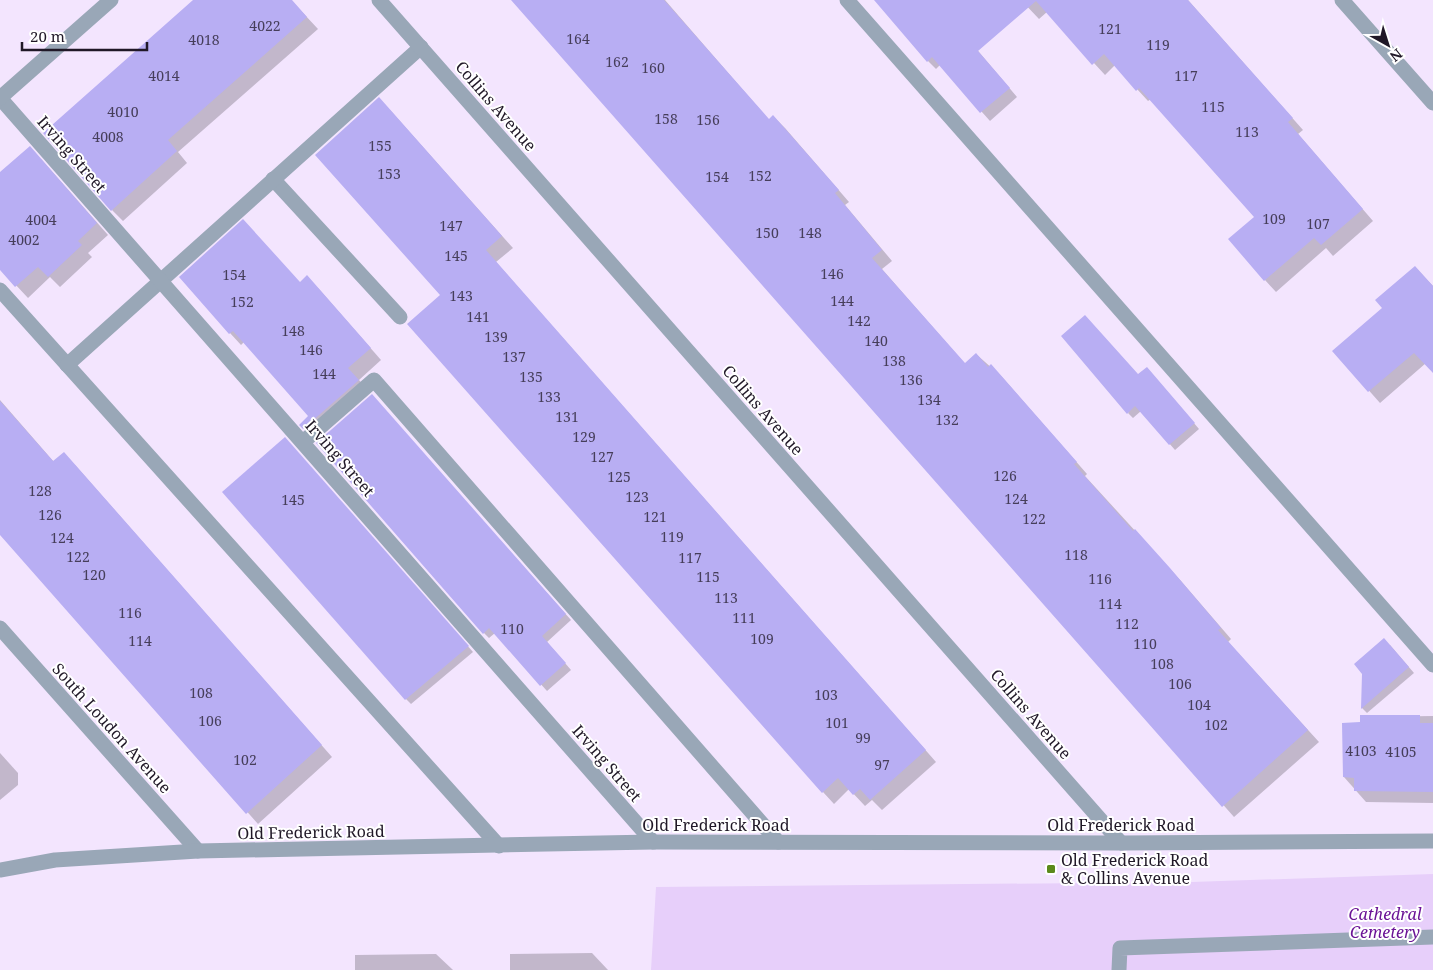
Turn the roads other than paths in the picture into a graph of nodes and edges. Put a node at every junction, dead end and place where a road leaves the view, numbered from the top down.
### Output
1 (112, 0) edge
2 (379, 0) edge
3 (847, 0) edge
4 (1342, 0) edge
5 (421, 47) junction
6 (0, 98) edge
7 (1433, 103) edge
8 (273, 179) junction
9 (161, 281) junction
10 (0, 290) edge
11 (400, 318) dead end
12 (67, 365) junction
13 (303, 442) junction
14 (0, 628) edge
15 (1433, 665) edge
16 (1433, 841) edge
17 (653, 842) junction
18 (778, 842) junction
19 (1121, 843) junction
20 (499, 846) junction
21 (198, 851) junction
22 (0, 870) edge
23 (1433, 937) edge
24 (1119, 970) edge

1 - 6 street
2 - 5 street, Collins Avenue
3 - 15 street
4 - 7 street
5 - 8 street
5 - 19 street, Collins Avenue
6 - 9 street, Irving Street
8 - 9 street
8 - 11 street
9 - 12 street
9 - 13 street, Irving Street
10 - 12 street
12 - 20 street
13 - 17 street, Irving Street
13 - 18 street
14 - 21 street, South Loudon Avenue
16 - 19 street, Old Frederick Road
17 - 18 street, Old Frederick Road
17 - 20 street, Old Frederick Road
18 - 19 street, Old Frederick Road
20 - 21 street, Old Frederick Road
21 - 22 street, Old Frederick Road
23 - 24 street

